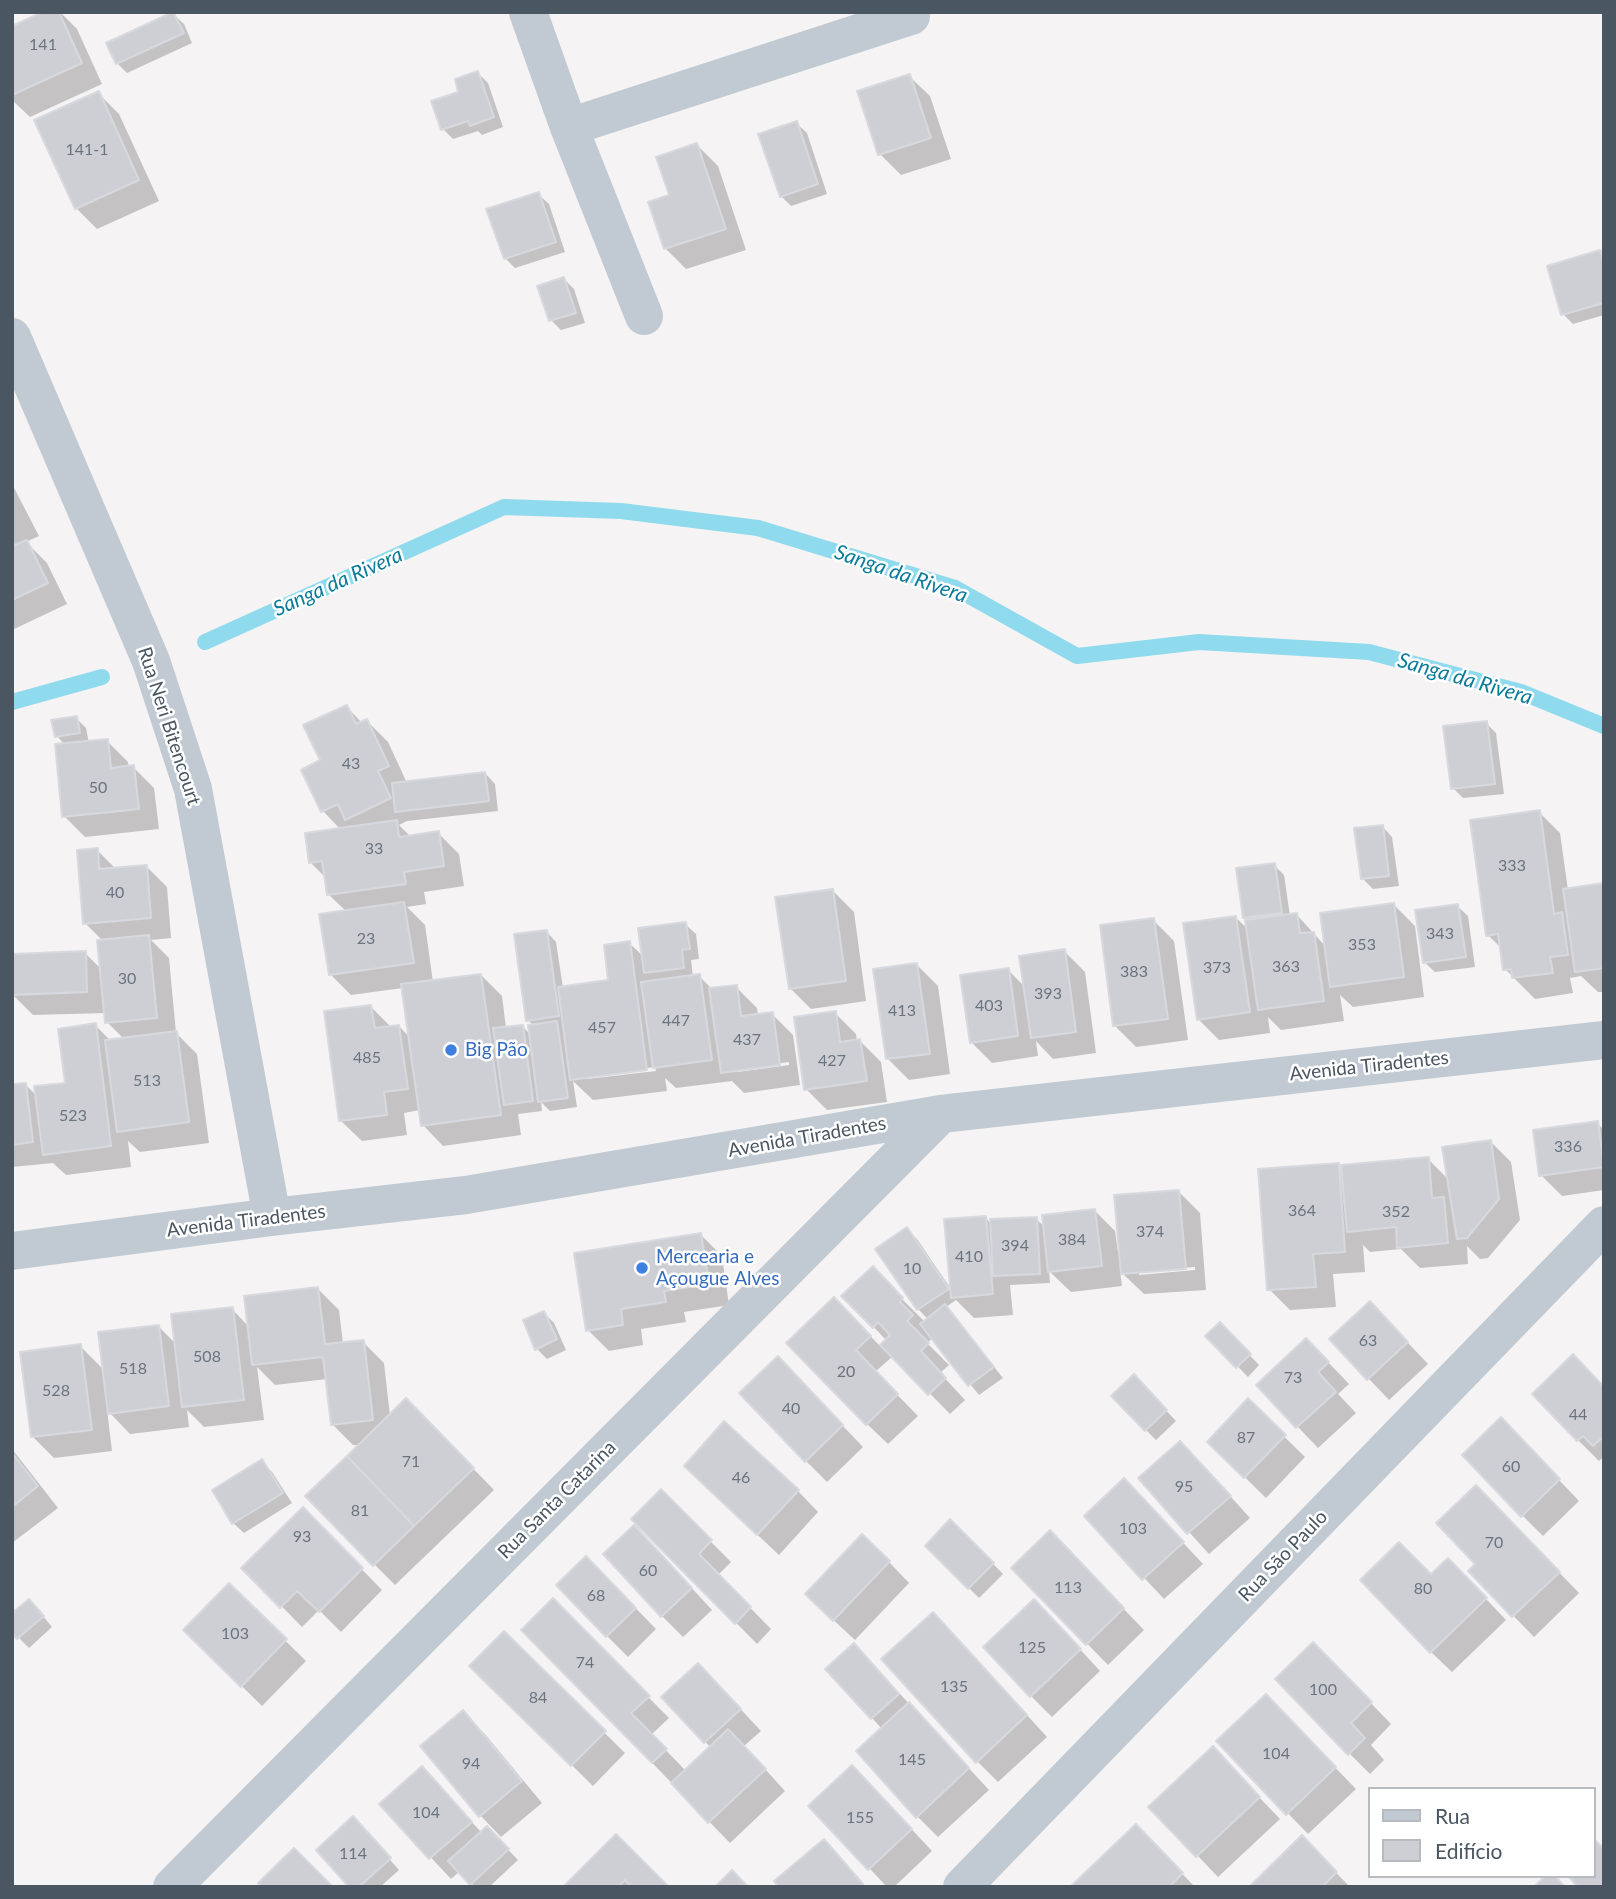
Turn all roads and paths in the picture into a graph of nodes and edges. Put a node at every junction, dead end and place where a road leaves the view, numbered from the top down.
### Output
1 (528, 12) edge
2 (911, 16) dead end
3 (569, 127) junction
4 (644, 316) dead end
5 (12, 337) edge
6 (1604, 1040) edge
7 (941, 1114) junction
8 (272, 1217) junction
9 (1604, 1225) edge
10 (12, 1251) edge
11 (172, 1887) edge
12 (962, 1887) edge

1 - 3 street
2 - 3 street
3 - 4 street
5 - 8 street, Rua Neri Bitencourt
6 - 7 street, Avenida Tiradentes
7 - 8 street, Avenida Tiradentes
7 - 11 street, Rua Santa Catarina
8 - 10 street, Avenida Tiradentes
9 - 12 street, Rua São Paulo

